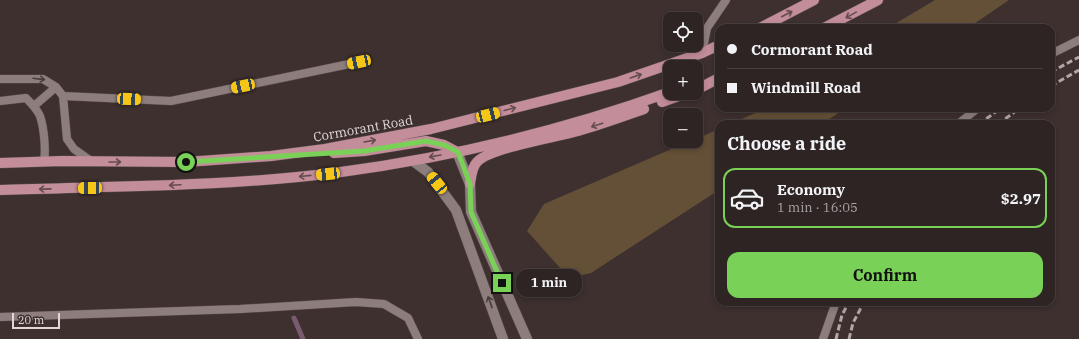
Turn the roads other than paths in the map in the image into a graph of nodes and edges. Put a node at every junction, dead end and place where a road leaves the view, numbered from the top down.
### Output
1 (726, 0) edge
2 (814, 0) edge
3 (878, 0) edge
4 (768, 24) edge
5 (832, 24) edge
6 (1079, 40) edge
7 (715, 48) edge
8 (1055, 52) edge
9 (702, 53) junction
10 (359, 62) dead end
11 (715, 76) edge
12 (0, 79) edge
13 (703, 80) edge
14 (715, 80) edge
15 (56, 86) junction
16 (703, 86) edge
17 (663, 95) edge
18 (63, 96) junction
19 (667, 100) edge
20 (0, 101) edge
21 (34, 106) junction
22 (973, 112) edge
23 (963, 120) edge
24 (458, 152) junction
25 (271, 156) junction
26 (412, 160) junction
27 (92, 161) junction
28 (44, 162) junction
29 (0, 163) edge
30 (470, 184) junction
31 (0, 190) edge
32 (835, 306) edge
33 (0, 317) edge
34 (418, 339) edge
35 (503, 339) edge
36 (527, 339) edge
37 (823, 339) edge

1 - 9 lane
4 -> 2 main road
3 -> 5 main road
6 - 8 lane
7 - 9 main road, Cormorant Road
25 -> 9 main road, Cormorant Road
10 - 18 lane
11 - 13 main road
12 -> 15 lane
14 - 16 main road
15 - 18 lane
15 - 21 lane
17 - 24 main road
18 - 27 lane
19 -> 30 main road
20 - 21 lane
21 - 28 lane
22 - 23 lane
24 - 25 main road
24 -> 26 main road
24 - 30 street
27 -> 25 main road, Cormorant Road
26 -> 31 main road
35 -> 26 street
27 - 28 main road, Cormorant Road
28 - 29 main road, Cormorant Road
30 - 36 street
32 - 37 lane
33 - 34 lane

